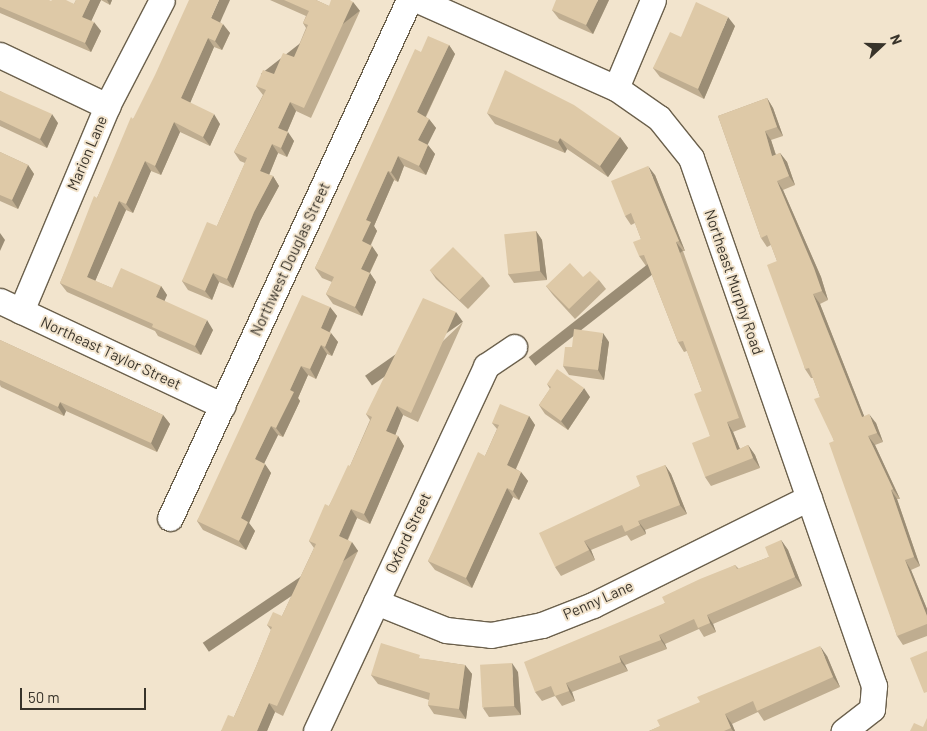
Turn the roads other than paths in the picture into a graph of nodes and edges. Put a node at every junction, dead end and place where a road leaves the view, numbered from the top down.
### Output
1 (162, 0) edge
2 (409, 0) edge
3 (418, 0) edge
4 (653, 0) edge
5 (0, 55) edge
6 (616, 88) junction
7 (107, 106) junction
8 (10, 306) edge
9 (514, 347) dead end
10 (222, 406) junction
11 (809, 498) junction
12 (170, 518) dead end
13 (376, 602) junction
14 (316, 731) edge
15 (844, 731) edge

1 - 7 street, Marion Lane
2 - 10 street, Northwest Douglas Street
3 - 6 street, Northeast Murphy Road
4 - 6 street
5 - 7 street
6 - 11 street, Northeast Murphy Road
7 - 8 street, Marion Lane
8 - 10 street, Northeast Taylor Street
9 - 13 street, Oxford Street
10 - 12 street, Northwest Douglas Street
11 - 13 street, Penny Lane
11 - 15 street, Northeast Murphy Road
13 - 14 street, Oxford Street

